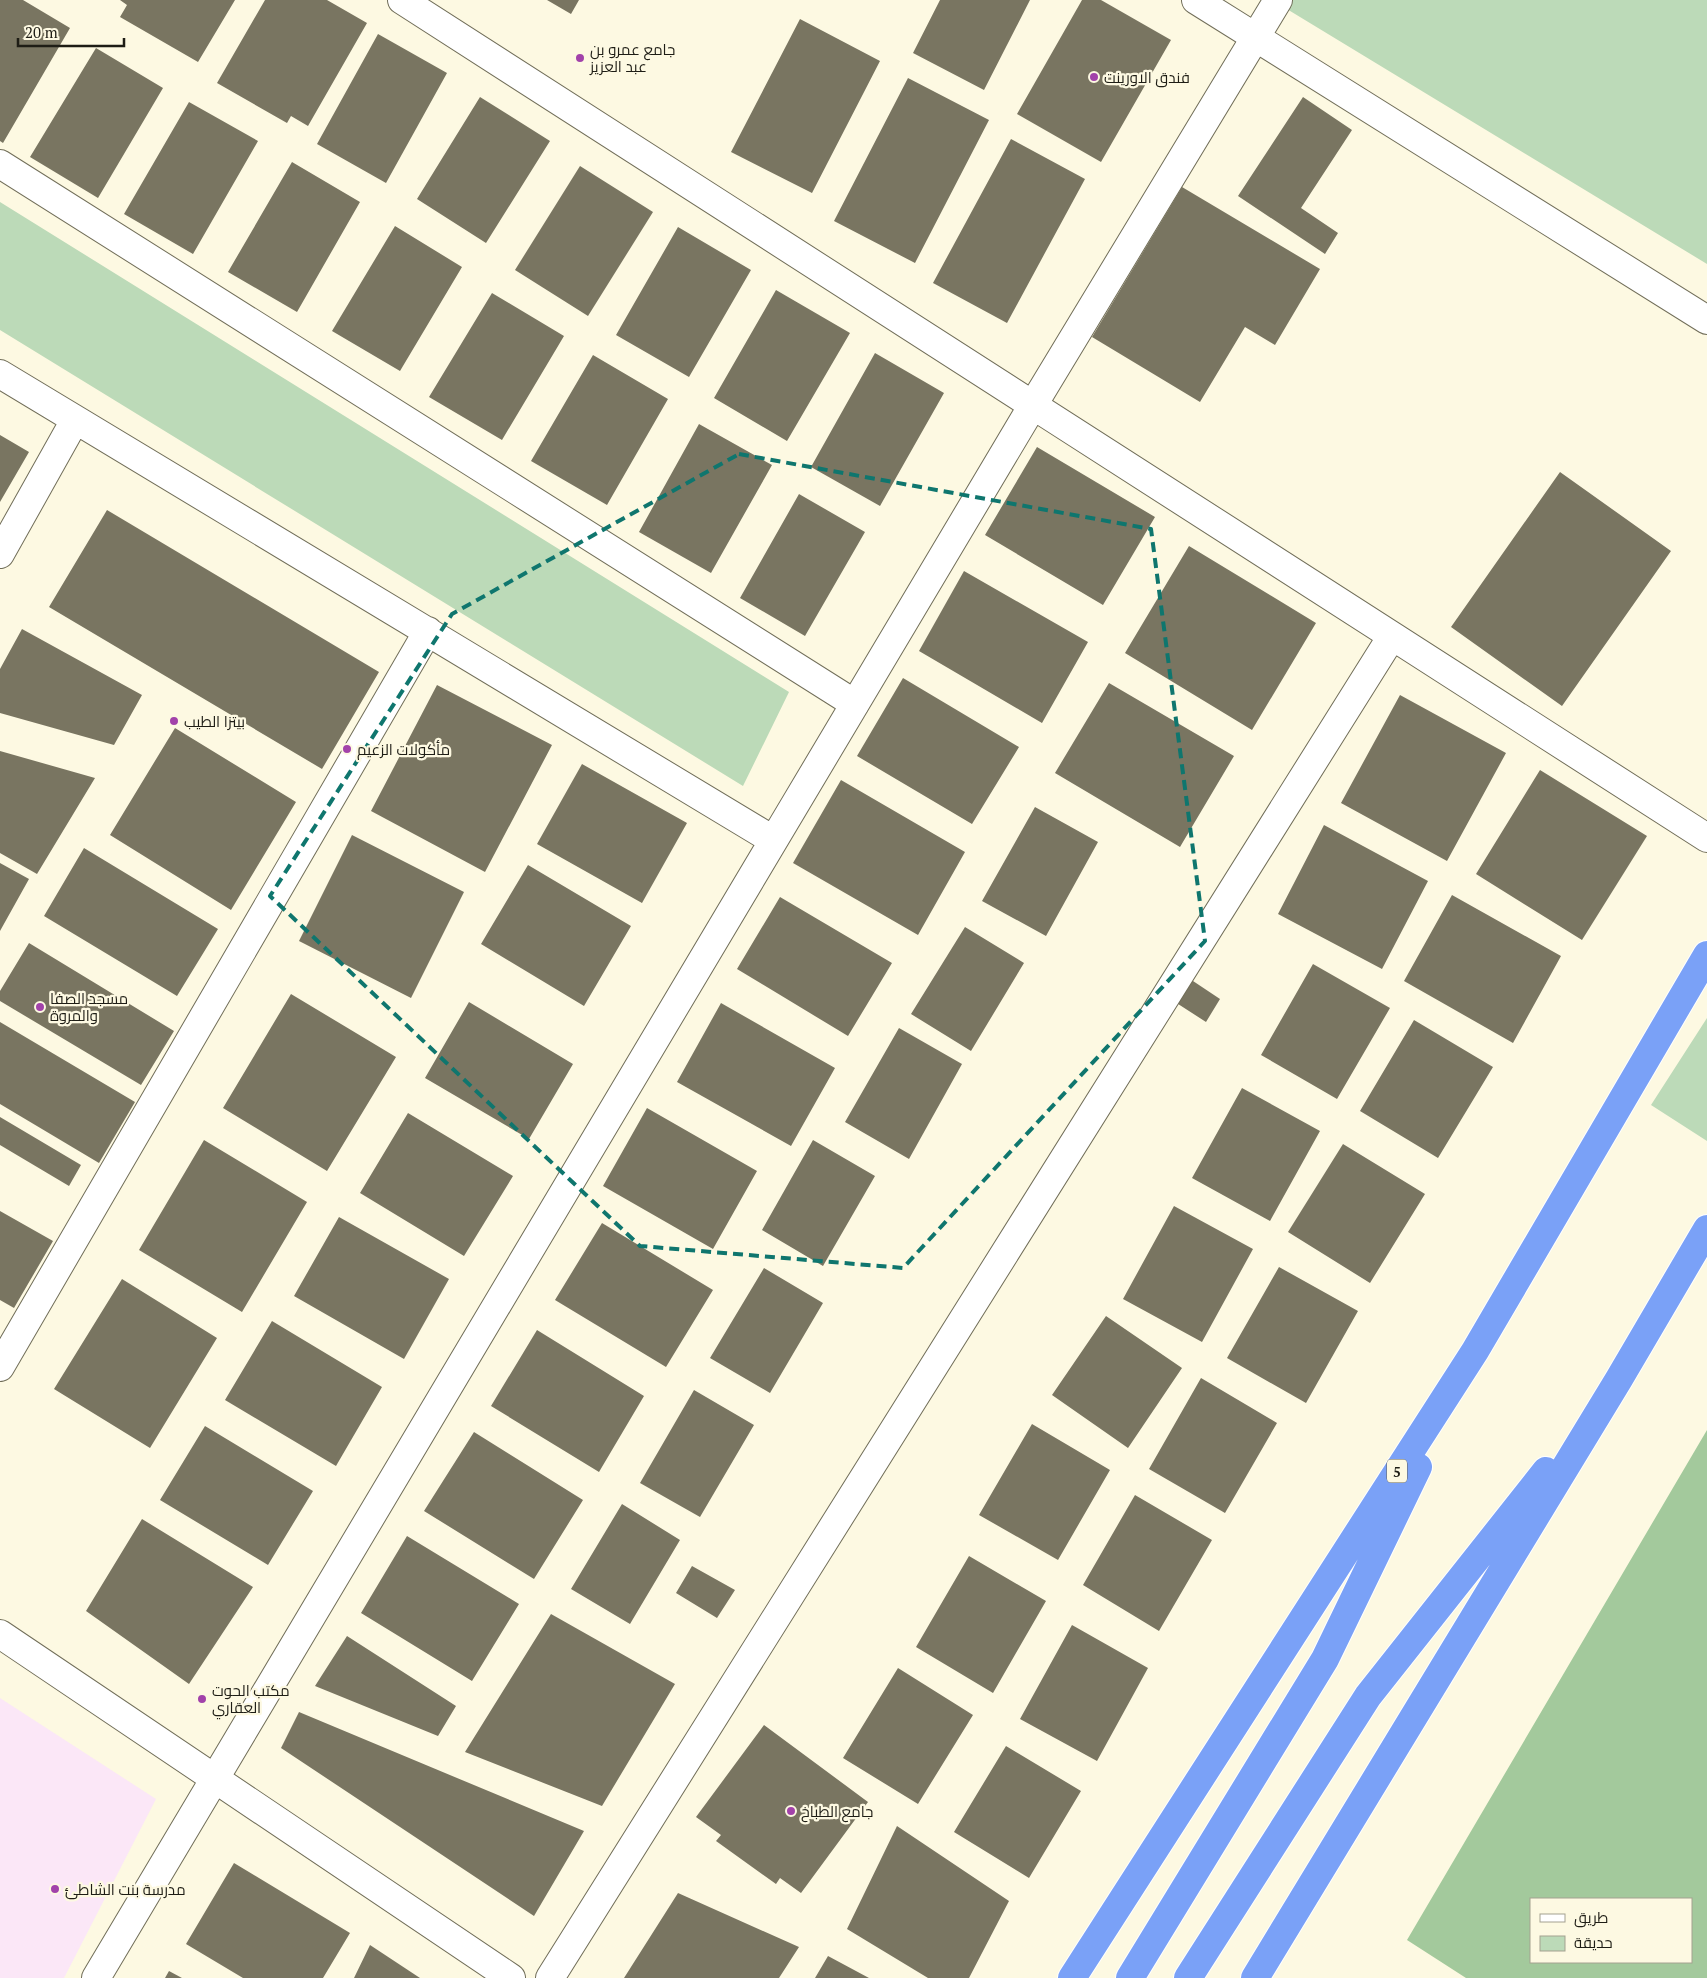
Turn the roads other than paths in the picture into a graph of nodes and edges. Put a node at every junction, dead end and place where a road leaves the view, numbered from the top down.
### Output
1 (402, 0) edge
2 (1196, 0) edge
3 (1278, 0) edge
4 (1256, 37) junction
5 (0, 164) edge
6 (1707, 320) edge
7 (0, 374) edge
8 (1033, 405) junction
9 (75, 420) junction
10 (0, 554) edge
11 (428, 631) junction
12 (1392, 636) junction
13 (855, 704) junction
14 (1707, 838) edge
15 (773, 840) junction
16 (1707, 955) edge
17 (1707, 1229) edge
18 (1474, 1351) junction
19 (0, 1367) edge
20 (1619, 1379) junction
21 (0, 1634) edge
22 (214, 1778) junction
23 (96, 1978) edge
24 (511, 1978) edge
25 (550, 1978) edge
26 (1072, 1978) edge
27 (1130, 1978) edge
28 (1188, 1978) edge
29 (1255, 1978) edge

1 - 8 street
2 - 4 street
3 - 4 street
4 - 6 street
4 - 8 street
5 - 13 street
7 - 9 street
8 - 12 street
8 - 13 street
9 - 10 street
9 - 11 street
11 - 15 street
11 - 19 street
12 - 14 street
12 - 25 street
13 - 15 street
15 - 22 street
16 - 18 highway, 5
17 - 20 highway
18 - 26 highway, 5
18 - 27 highway, 5
20 - 28 highway
20 - 29 highway
21 - 22 street
22 - 23 street
22 - 24 street

